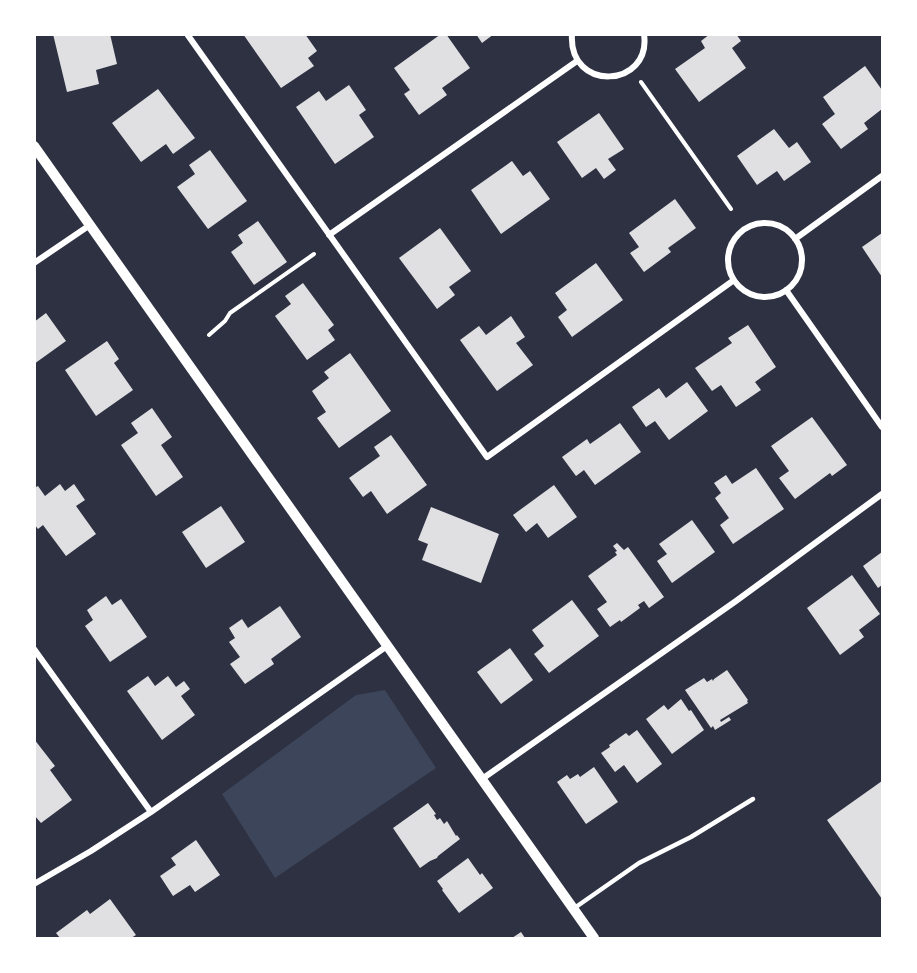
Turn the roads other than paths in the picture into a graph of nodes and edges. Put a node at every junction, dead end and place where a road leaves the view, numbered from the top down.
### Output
1 (187, 34) edge
2 (572, 34) edge
3 (644, 34) edge
4 (577, 61) junction
5 (34, 146) edge
6 (882, 176) edge
7 (90, 225) junction
8 (329, 235) junction
9 (795, 239) junction
10 (34, 263) edge
11 (734, 280) junction
12 (786, 290) junction
13 (882, 427) edge
14 (882, 494) edge
15 (387, 646) junction
16 (34, 649) edge
17 (482, 779) junction
18 (753, 799) dead end
19 (151, 812) junction
20 (34, 884) edge
21 (573, 909) junction
22 (594, 939) edge

1 - 8 street
2 - 4 street
3 - 4 street
4 - 8 street
5 - 7 street
6 - 9 street
7 - 10 street
7 - 15 street
8 - 11 street
9 - 11 street
9 - 12 street
11 - 12 street
12 - 13 street
14 - 17 street
15 - 17 street
15 - 19 street
16 - 19 street
17 - 21 street
18 - 21 lane
19 - 20 street
21 - 22 street

